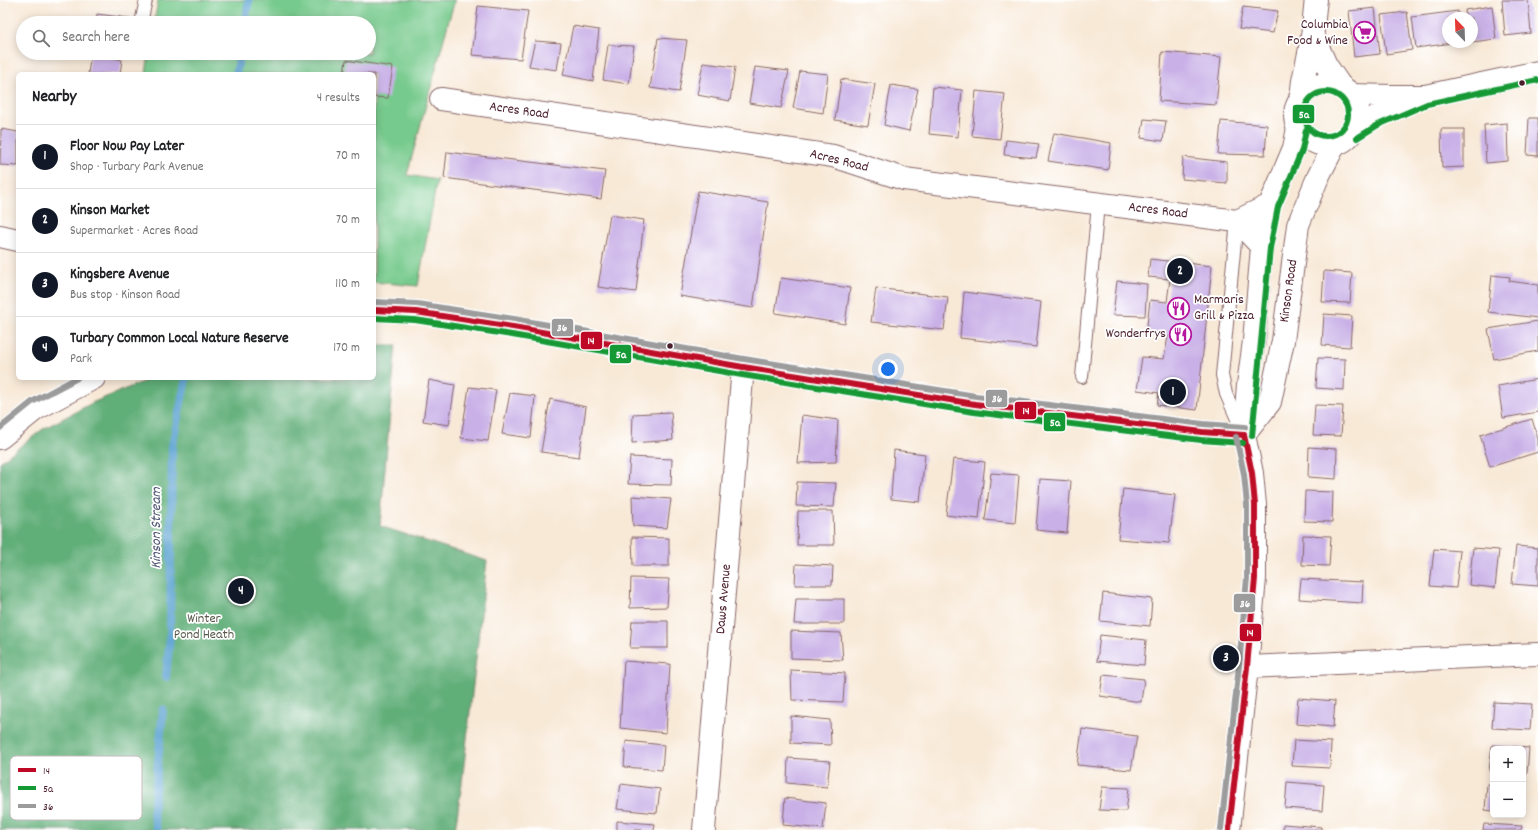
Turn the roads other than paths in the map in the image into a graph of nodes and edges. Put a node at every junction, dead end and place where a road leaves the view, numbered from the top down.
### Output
1 (146, 0) edge
2 (1316, 0) edge
3 (143, 16) edge
4 (1312, 36) junction
5 (1538, 72) edge
6 (1346, 91) junction
7 (1425, 96) junction
8 (1300, 98) junction
9 (441, 99) dead end
10 (1298, 128) junction
11 (1353, 131) junction
12 (1335, 144) junction
13 (1098, 204) junction
14 (1270, 205) junction
15 (1237, 221) junction
16 (0, 236) edge
17 (16, 240) edge
18 (1262, 246) junction
19 (376, 310) edge
20 (743, 367) junction
21 (1082, 378) dead end
22 (90, 380) edge
23 (1244, 435) junction
24 (0, 438) edge
25 (1538, 654) edge
26 (1247, 667) junction
27 (704, 830) edge
28 (1229, 830) edge

1 - 3 lane
2 - 4 street, Kinson Road
4 - 6 street
4 - 8 street, Kinson Road
5 - 7 street
6 - 7 street
6 - 8 street
6 - 11 street
7 - 11 street, Kinson Road
8 - 10 street, Kinson Road
9 - 13 street, Acres Road
10 - 12 street
10 - 14 street, Kinson Road
11 - 12 street, Kinson Road
12 - 23 street, Kinson Road
13 - 15 street, Acres Road
13 - 21 lane
14 - 15 street
14 - 18 street, Kinson Road
15 - 18 street
15 - 23 lane
16 - 17 street
18 - 23 street, Kinson Road
19 - 20 street
20 - 23 street
20 - 27 street, Daws Avenue
22 - 24 street
23 - 26 street, Kinson Road
25 - 26 street
26 - 28 street, Kinson Road

